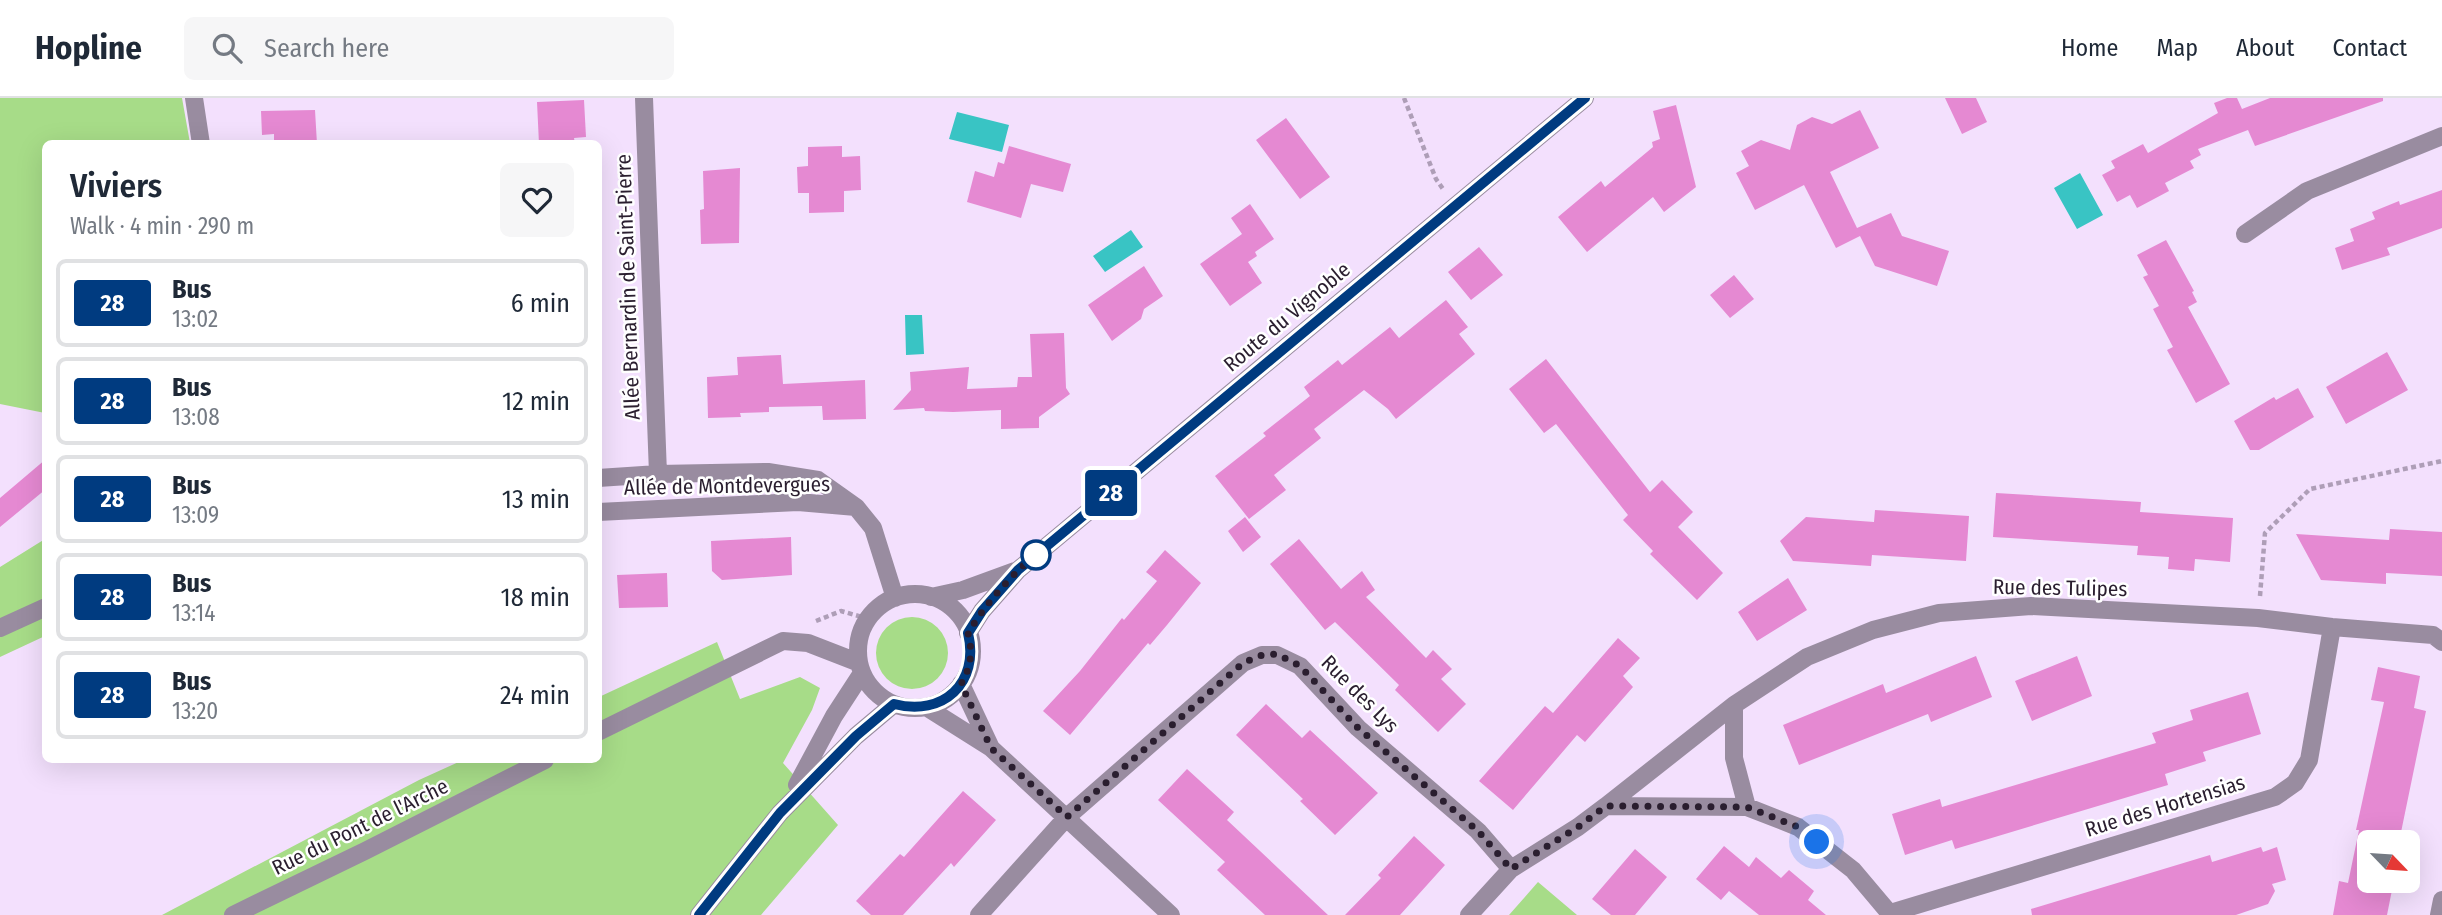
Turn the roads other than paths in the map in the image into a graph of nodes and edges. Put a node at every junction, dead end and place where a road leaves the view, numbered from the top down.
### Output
1 (194, 98) edge
2 (644, 98) edge
3 (1585, 98) edge
4 (2442, 136) edge
5 (200, 140) edge
6 (2245, 234) dead end
7 (658, 474) junction
8 (602, 478) edge
9 (856, 507) junction
10 (602, 512) edge
11 (1018, 570) junction
12 (931, 597) junction
13 (895, 598) junction
14 (42, 609) edge
15 (2332, 627) junction
16 (0, 628) edge
17 (968, 633) junction
18 (2442, 642) edge
19 (860, 668) junction
20 (961, 684) junction
21 (894, 704) junction
22 (1734, 705) junction
23 (926, 707) junction
24 (602, 730) edge
25 (991, 748) junction
26 (539, 763) edge
27 (1606, 806) junction
28 (1747, 807) junction
29 (780, 813) junction
30 (1067, 817) junction
31 (1511, 869) junction
32 (2442, 900) edge
33 (1891, 914) edge
34 (233, 915) edge
35 (699, 915) edge
36 (979, 915) edge
37 (1171, 915) edge
38 (1469, 915) edge
39 (2439, 915) edge

1 - 5 street
2 - 7 street, Allée Bernardin de Saint-Pierre
3 - 11 street, Route du Vignoble
4 - 6 street
7 - 8 street, Allée de Montdevergues
7 - 9 street, Allée de Montdevergues
9 - 10 street, Allée de Montdevergues
9 - 13 street, Allée de Montdevergues
11 - 12 street, Route du Vignoble
11 - 17 street, Route du Vignoble
12 - 13 street
12 - 17 street
13 - 19 street
14 - 16 street
15 - 18 street, Rue des Tulipes
15 - 22 street, Rue des Tulipes
15 - 33 street, Rue des Hortensias
17 - 20 street
19 - 21 street
19 - 24 street
19 - 29 street
20 - 23 street
20 - 25 street
21 - 23 street
21 - 29 street
22 - 27 street, Rue des Tulipes
22 - 28 street
23 - 25 street
25 - 30 street
26 - 34 street, Rue du Pont de l'Arche
27 - 28 street
27 - 31 street, Rue des Tulipes
28 - 33 street
29 - 35 street
30 - 31 street, Rue des Lys
30 - 36 street, Rue des Lys
30 - 37 street
31 - 38 street, Rue des Tulipes
32 - 39 street

